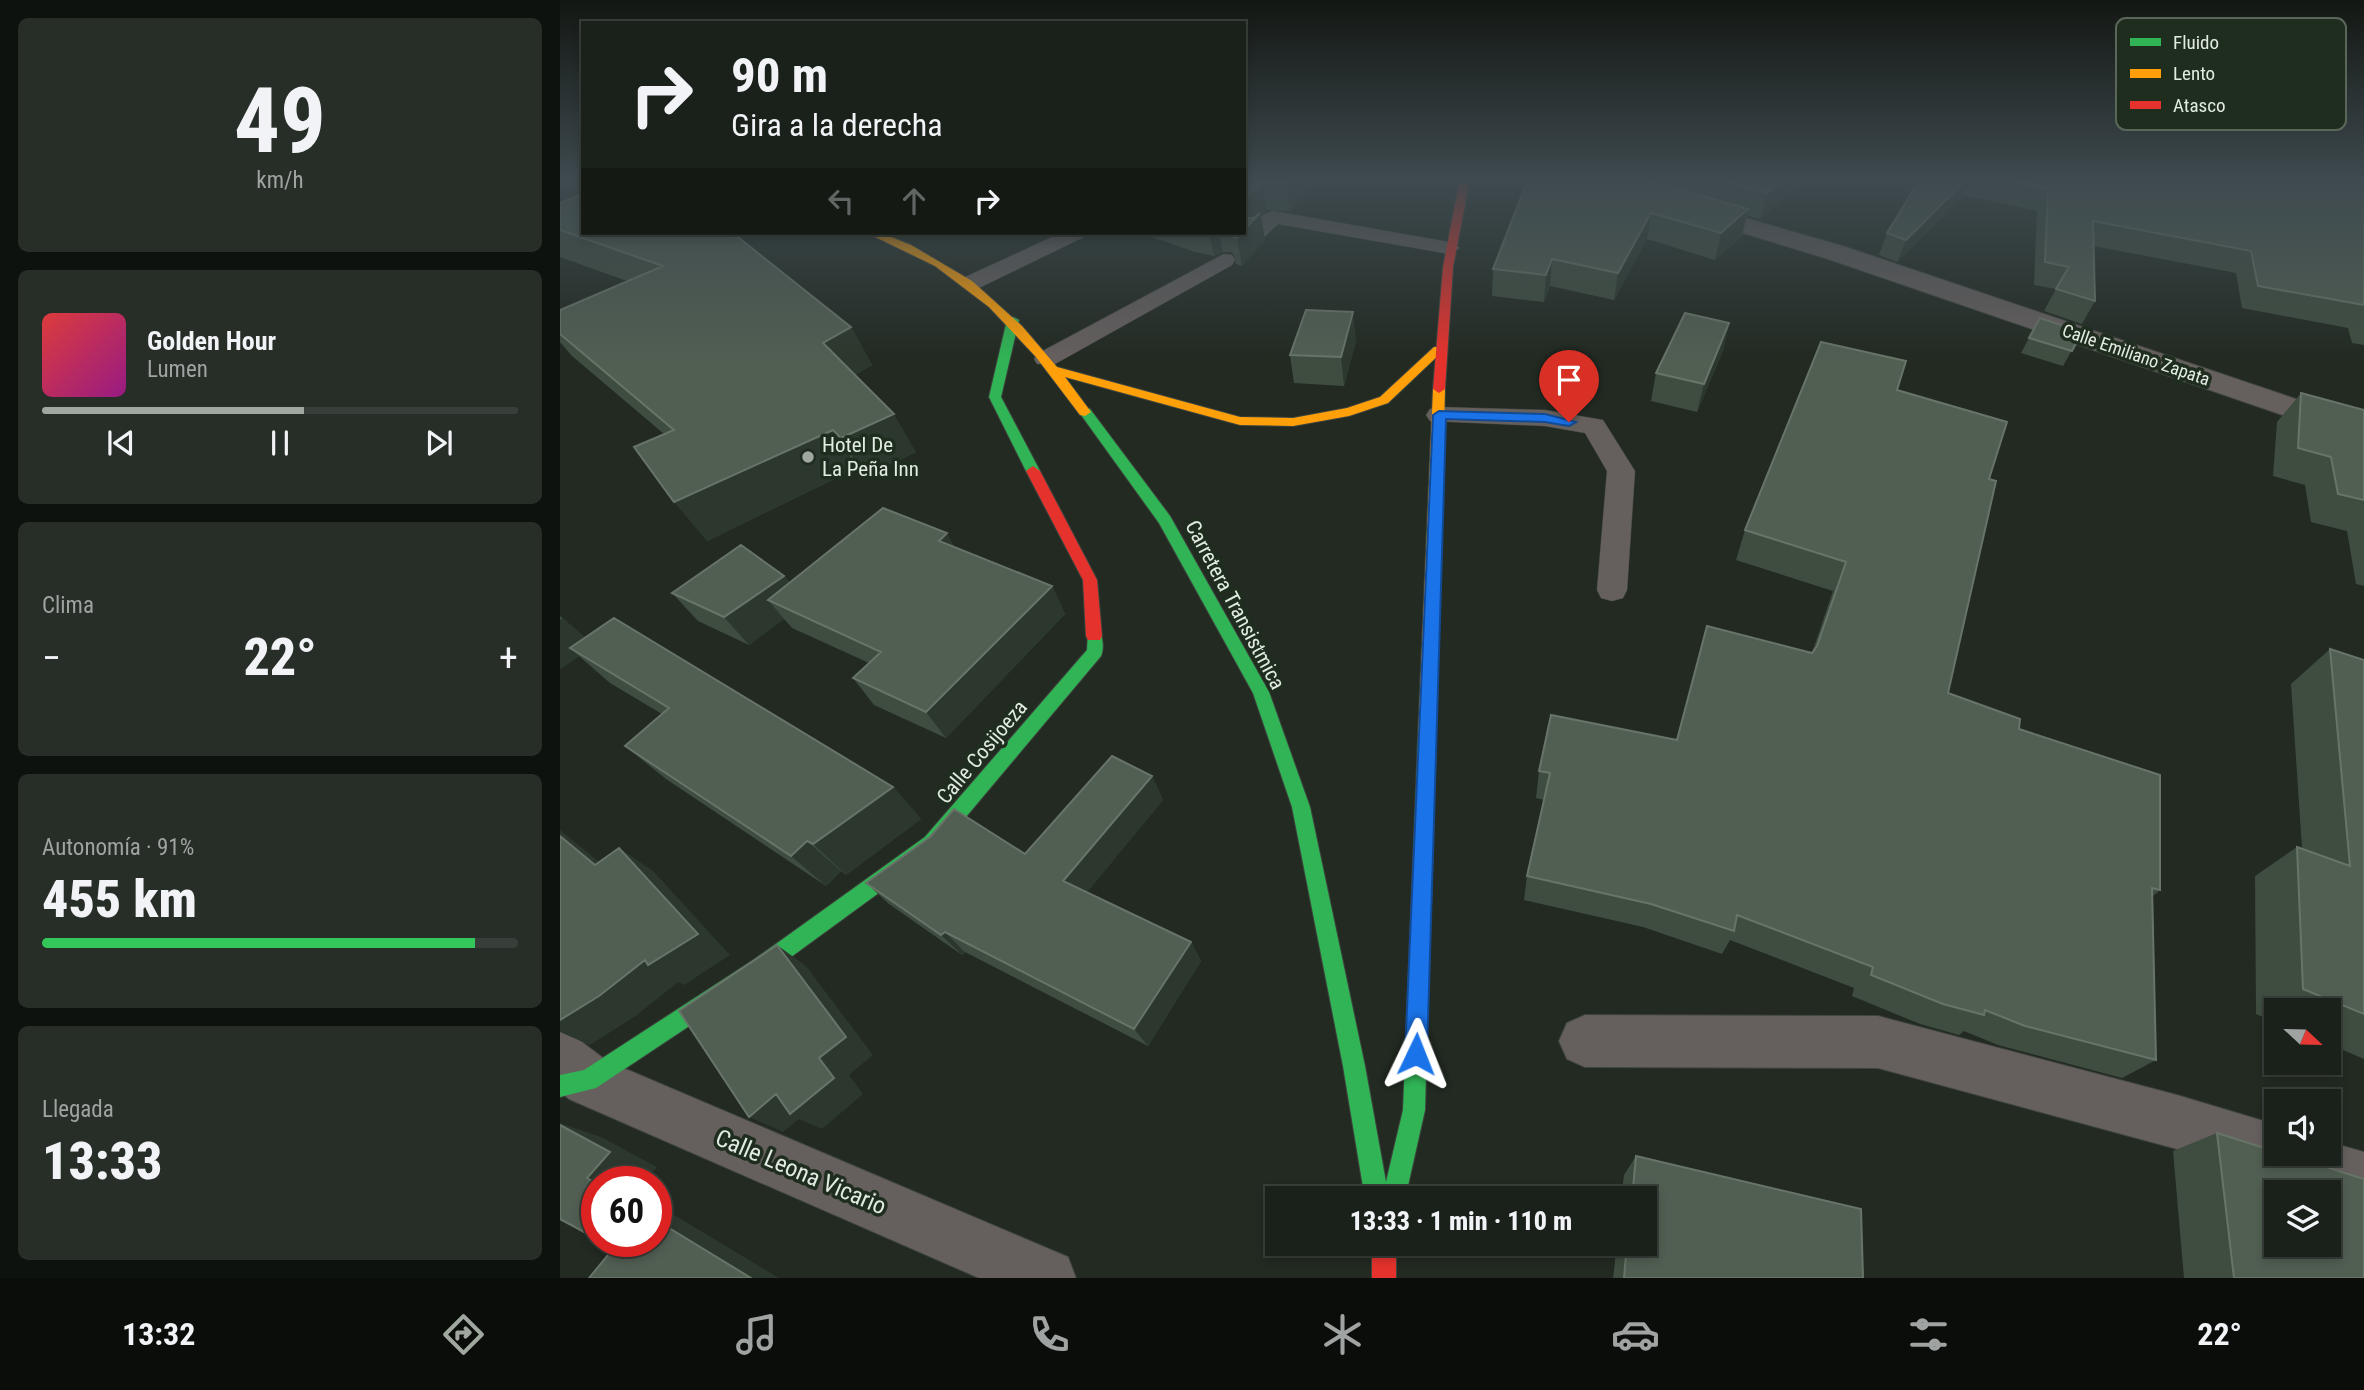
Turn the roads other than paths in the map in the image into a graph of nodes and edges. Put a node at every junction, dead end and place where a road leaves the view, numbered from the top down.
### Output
1 (889, 239) edge
2 (1065, 239) edge
3 (1396, 239) edge
4 (1451, 239) edge
5 (1790, 239) edge
6 (1449, 248) junction
7 (1224, 260) dead end
8 (971, 284) junction
9 (1013, 320) junction
10 (1438, 350) junction
11 (1050, 365) junction
12 (1439, 415) junction
13 (2364, 433) edge
14 (1612, 590) dead end
15 (1585, 1041) dead end
16 (569, 1074) edge
17 (2364, 1180) edge
18 (1375, 1186) edge
19 (1396, 1186) edge
20 (1384, 1256) edge
21 (1046, 1278) edge
22 (1384, 1278) edge

1 - 8 main road, Carretera Transistmica
2 - 8 lane
3 - 6 lane
4 - 6 main road
5 - 13 street, Calle Emiliano Zapata
6 - 10 main road
7 - 11 lane
8 - 9 main road, Carretera Transistmica
9 - 11 main road, Carretera Transistmica
9 - 16 main road, Calle Cosijoeza
10 - 11 main road
10 - 12 main road
11 - 18 main road, Carretera Transistmica
12 - 14 lane
12 - 19 main road
15 - 17 street
16 - 21 street, Calle Leona Vicario
20 - 22 main road

